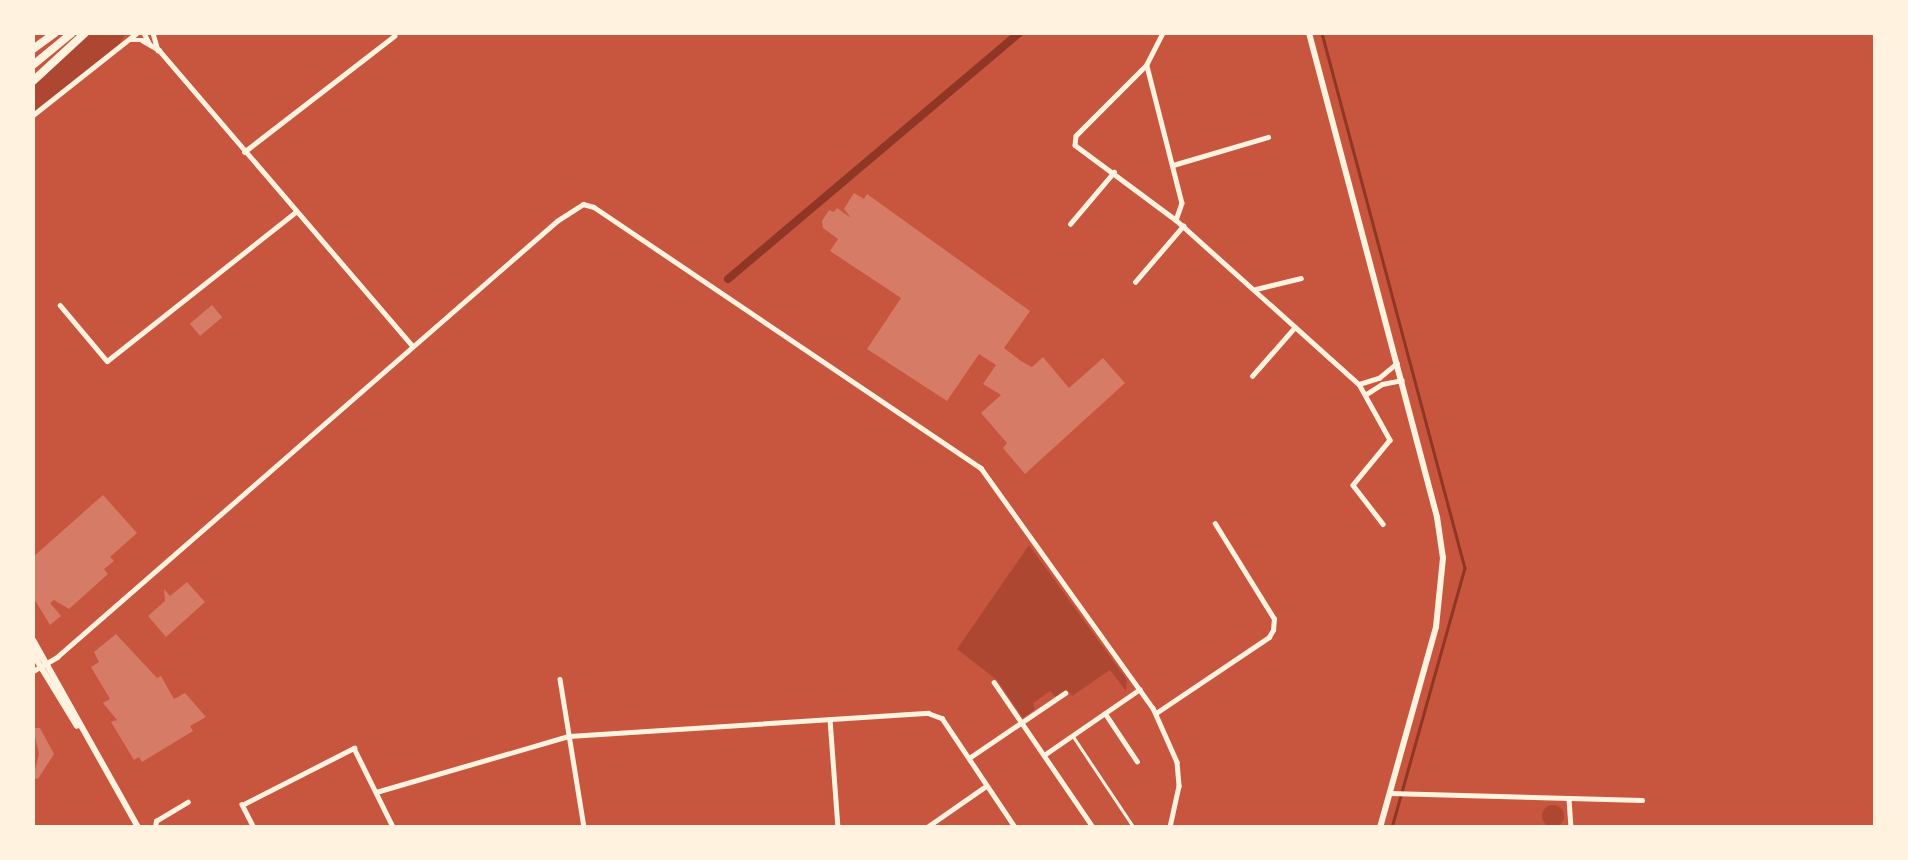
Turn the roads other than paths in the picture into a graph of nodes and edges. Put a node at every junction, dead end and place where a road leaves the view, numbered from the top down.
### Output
1 (55, 33) edge
2 (72, 33) edge
3 (85, 33) edge
4 (138, 33) edge
5 (144, 33) edge
6 (1163, 33) edge
7 (1309, 33) edge
8 (153, 34) edge
9 (394, 36) dead end
10 (130, 40) junction
11 (149, 44) junction
12 (33, 49) edge
13 (159, 50) junction
14 (33, 65) edge
15 (1147, 65) junction
16 (33, 81) edge
17 (33, 115) edge
18 (1268, 137) dead end
19 (244, 152) junction
20 (1173, 165) junction
21 (1114, 172) junction
22 (296, 212) junction
23 (1176, 220) junction
24 (1070, 224) dead end
25 (1183, 226) junction
26 (1301, 278) dead end
27 (1135, 282) dead end
28 (1255, 289) junction
29 (60, 305) dead end
30 (1296, 327) junction
31 (413, 346) junction
32 (1397, 363) junction
33 (1252, 376) dead end
34 (1402, 380) junction
35 (1359, 384) junction
36 (1365, 395) junction
37 (1215, 524) dead end
38 (1383, 524) dead end
39 (33, 640) edge
40 (33, 647) edge
41 (33, 654) edge
42 (44, 666) junction
43 (33, 671) edge
44 (560, 679) dead end
45 (994, 682) dead end
46 (1140, 689) junction
47 (1065, 693) dead end
48 (1105, 713) junction
49 (1156, 713) junction
50 (830, 719) junction
51 (1020, 723) junction
52 (81, 730) junction
53 (569, 736) junction
54 (1073, 736) junction
55 (1044, 755) junction
56 (970, 758) junction
57 (1137, 761) dead end
58 (986, 786) junction
59 (376, 792) junction
60 (1392, 793) junction
61 (1569, 799) junction
62 (1642, 800) dead end
63 (188, 802) dead end
64 (1133, 826) edge
65 (138, 827) edge
66 (155, 827) edge
67 (253, 827) edge
68 (393, 827) edge
69 (584, 827) edge
70 (838, 827) edge
71 (927, 827) edge
72 (1014, 827) edge
73 (1093, 827) edge
74 (1170, 827) edge
75 (1380, 827) edge
76 (1571, 827) edge

1 - 12 highway
2 - 14 highway
3 - 16 highway
4 - 10 street
5 - 11 street
6 - 15 street
7 - 32 main road
8 - 13 street
9 - 19 street
10 - 11 street
10 - 17 street
11 - 13 street
13 - 19 street
15 - 20 street
15 - 21 street
18 - 20 street
19 - 22 street
20 - 23 street
21 - 23 street
21 - 24 street
22 - 29 street
22 - 31 street
23 - 25 street
25 - 27 street
25 - 28 street
26 - 28 street
28 - 30 street
30 - 33 street
30 - 35 street
31 - 42 street
31 - 46 street
32 - 34 main road
32 - 35 street
34 - 36 street
34 - 60 main road
35 - 36 street
36 - 38 street
37 - 49 street
39 - 42 main road
40 - 42 street
41 - 42 main road
42 - 43 street
42 - 52 main road
42 - 52 main road
44 - 53 street
45 - 51 street
46 - 48 street
46 - 49 street
47 - 51 street
48 - 54 street
48 - 57 street
49 - 74 street
50 - 53 street
50 - 56 street
50 - 70 street
51 - 55 street
51 - 56 street
52 - 65 main road
53 - 59 street
53 - 69 street
54 - 55 street
54 - 64 lane
55 - 73 street
56 - 58 street
58 - 71 street
58 - 72 street
59 - 67 street
59 - 68 street
60 - 61 street
60 - 75 main road
61 - 62 street
61 - 76 street
63 - 66 street

